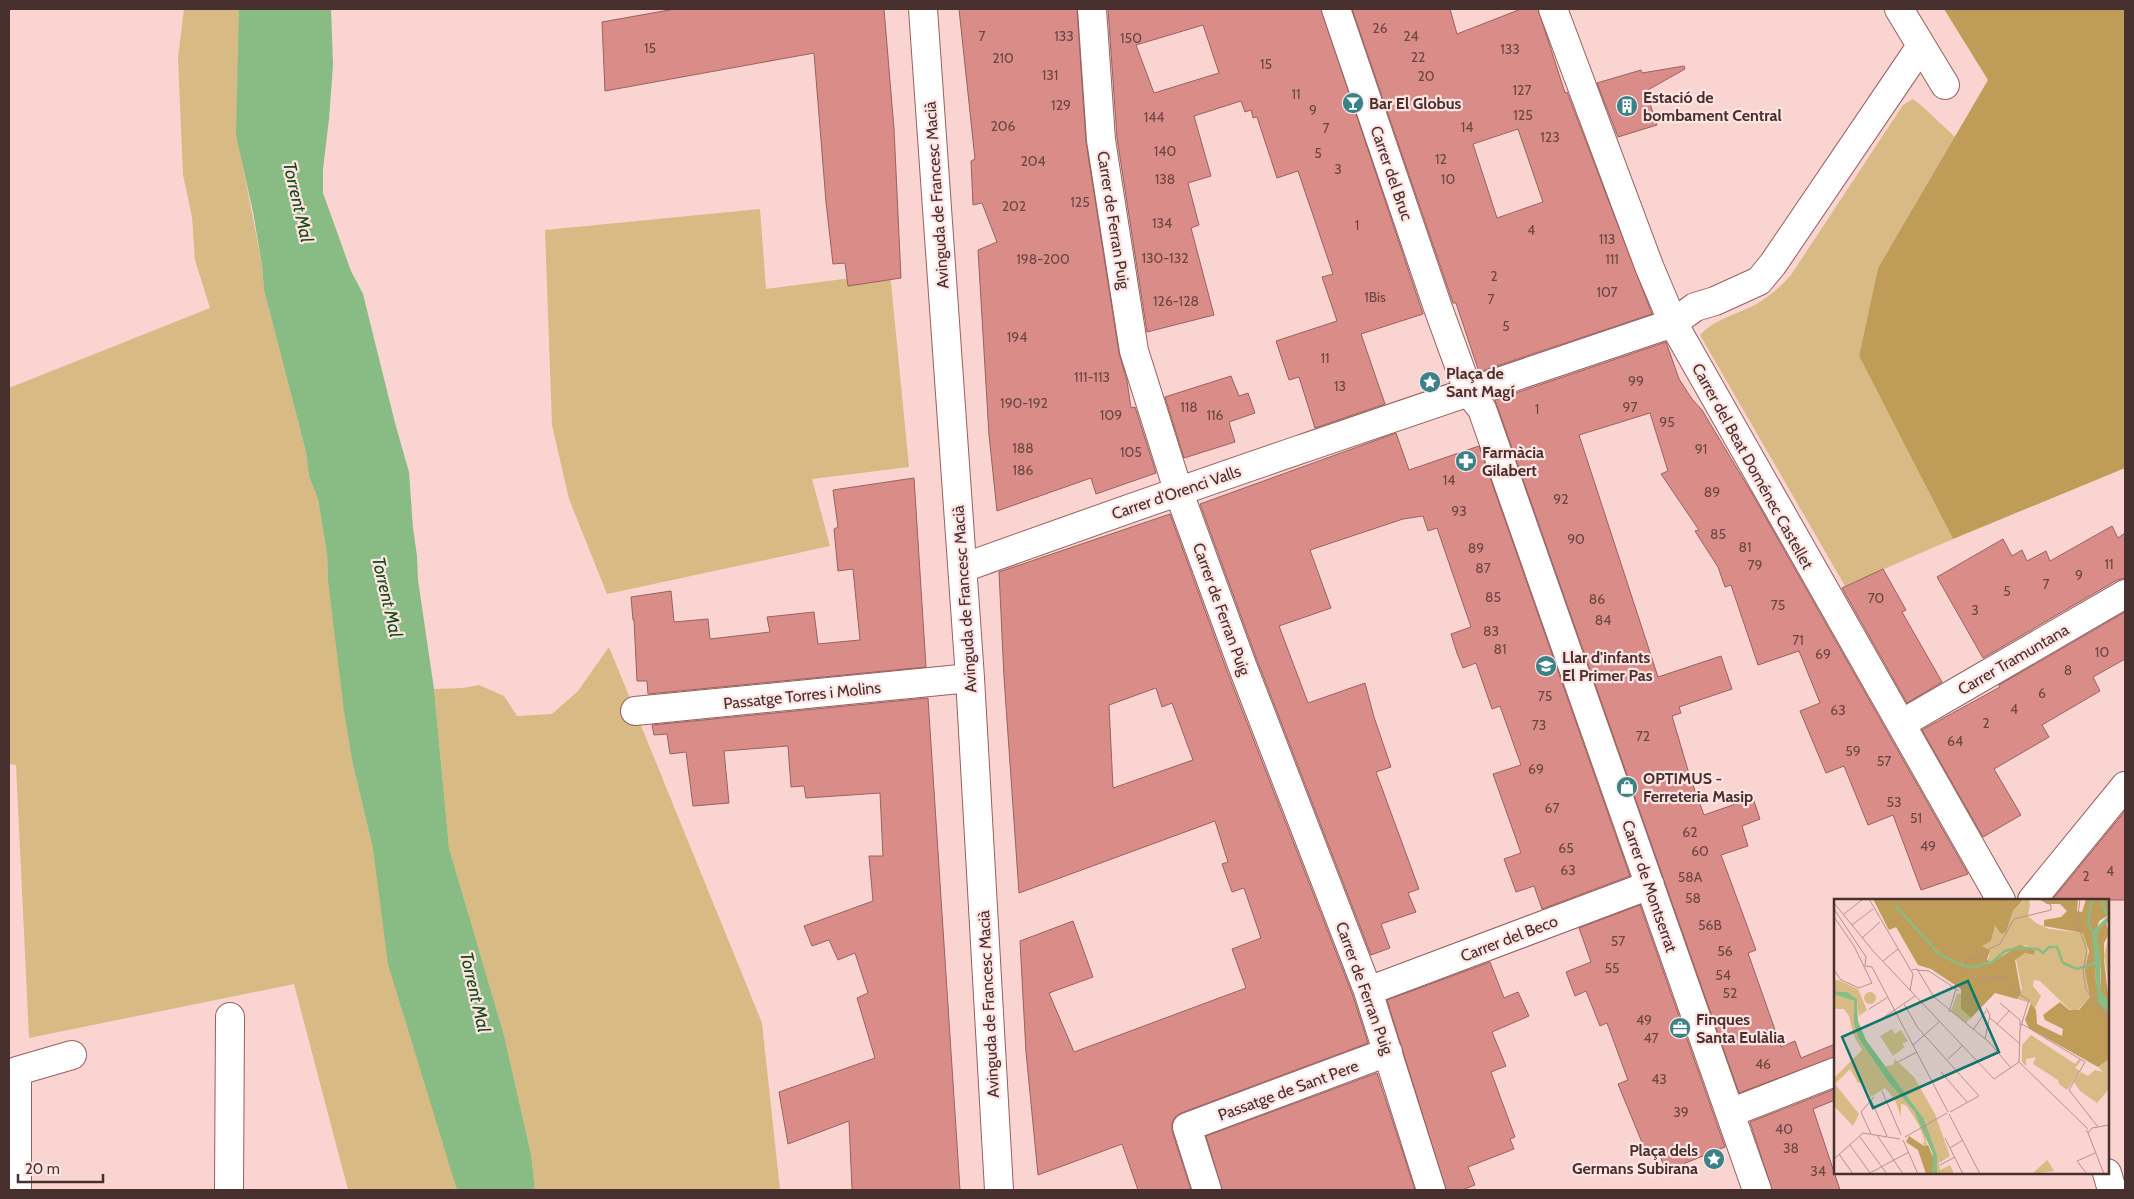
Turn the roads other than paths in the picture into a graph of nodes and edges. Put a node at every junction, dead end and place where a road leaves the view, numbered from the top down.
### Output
1 (922, 9) edge
2 (1092, 9) edge
3 (1336, 9) edge
4 (1553, 9) edge
5 (1899, 9) edge
6 (1921, 46) junction
7 (1945, 85) dead end
8 (1673, 323) junction
9 (1469, 393) junction
10 (1178, 490) junction
11 (963, 568) junction
12 (2125, 594) edge
13 (970, 678) junction
14 (635, 711) dead end
15 (1901, 724) junction
16 (2125, 786) edge
17 (1650, 885) junction
18 (2000, 899) edge
19 (2033, 899) edge
20 (1368, 991) junction
21 (230, 1017) dead end
22 (1388, 1052) junction
23 (72, 1055) dead end
24 (1834, 1072) edge
25 (13, 1074) edge
26 (1730, 1113) junction
27 (2107, 1174) edge
28 (17, 1190) edge
29 (229, 1190) edge
30 (999, 1190) edge
31 (1207, 1190) edge
32 (1431, 1190) edge
33 (1757, 1190) edge
34 (2112, 1190) edge

1 - 11 street, Avinguda de Francesc Macià
2 - 10 street, Carrer de Ferran Puig
3 - 9 street, Carrer del Bruc
4 - 8 street, Carrer del Beat Doménec Castellet
5 - 6 street
6 - 7 street
6 - 8 street
8 - 9 street
8 - 15 street, Carrer del Beat Doménec Castellet
9 - 10 street, Carrer d'Orenci Valls
9 - 17 street, Carrer de Montserrat
10 - 11 street, Carrer d'Orenci Valls
10 - 20 street, Carrer de Ferran Puig
11 - 13 street, Avinguda de Francesc Macià
12 - 15 street, Carrer Tramuntana
13 - 14 street, Passatge Torres i Molins
13 - 30 street, Avinguda de Francesc Macià
15 - 18 street, Carrer del Beat Doménec Castellet
16 - 19 street
17 - 20 street, Carrer del Beco
17 - 26 street, Carrer de Montserrat
20 - 22 street, Carrer de Ferran Puig
21 - 29 street
22 - 31 street, Passatge de Sant Pere
22 - 32 street, Carrer de Ferran Puig
23 - 25 street
24 - 26 street
25 - 28 street
26 - 33 street, Carrer de Montserrat
27 - 34 street

